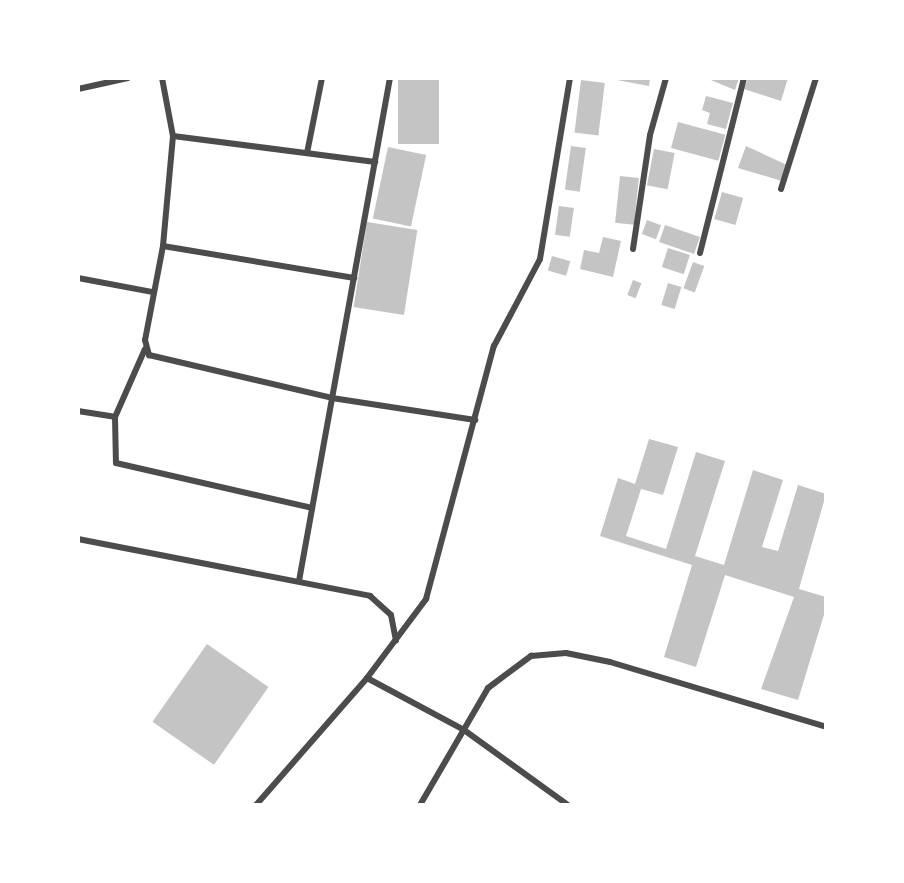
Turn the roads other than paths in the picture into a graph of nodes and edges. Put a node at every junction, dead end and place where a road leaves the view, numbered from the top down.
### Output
1 (128, 78) edge
2 (162, 78) edge
3 (322, 78) edge
4 (390, 78) edge
5 (570, 78) edge
6 (666, 78) edge
7 (744, 78) edge
8 (816, 78) edge
9 (78, 89) edge
10 (172, 136) junction
11 (308, 153) junction
12 (375, 162) junction
13 (781, 189) dead end
14 (163, 246) junction
15 (633, 249) dead end
16 (700, 253) dead end
17 (78, 278) edge
18 (354, 278) junction
19 (152, 292) junction
20 (145, 349) junction
21 (332, 398) junction
22 (78, 411) edge
23 (115, 417) junction
24 (475, 420) junction
25 (312, 507) junction
26 (78, 539) edge
27 (299, 581) junction
28 (396, 641) junction
29 (367, 678) junction
30 (826, 727) edge
31 (464, 730) junction
32 (256, 805) edge
33 (420, 805) edge
34 (568, 805) edge

1 - 9 street
2 - 10 street
3 - 11 street
4 - 12 street
5 - 24 street
6 - 15 street
7 - 16 street
8 - 13 street
10 - 11 street
10 - 14 street
11 - 12 street
12 - 18 street
14 - 18 street
14 - 19 street
17 - 19 street
18 - 21 street
19 - 20 street
20 - 21 street
20 - 23 street
21 - 24 street
21 - 25 street
22 - 23 street
23 - 25 street
24 - 28 street
25 - 27 street
26 - 27 street
27 - 28 street
28 - 29 street
29 - 31 street
29 - 32 street
30 - 31 street
31 - 33 street
31 - 34 street

